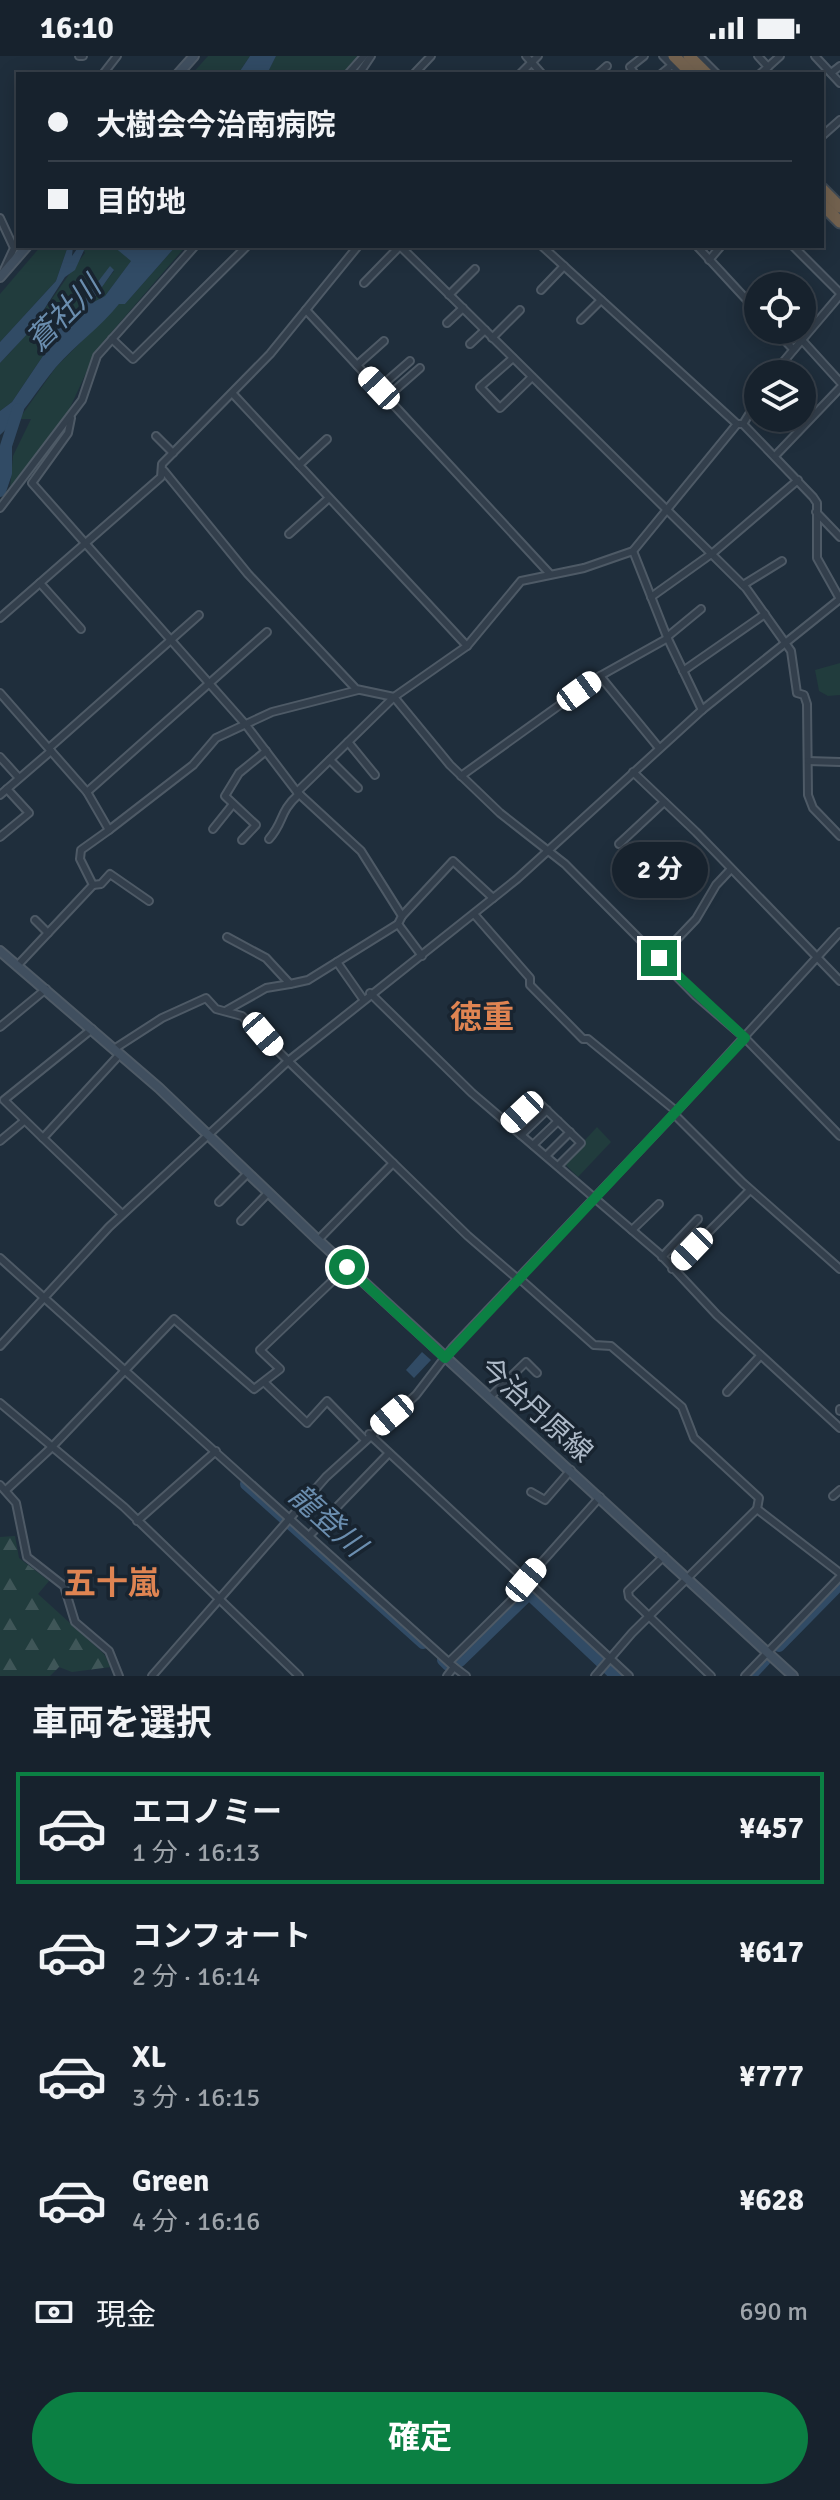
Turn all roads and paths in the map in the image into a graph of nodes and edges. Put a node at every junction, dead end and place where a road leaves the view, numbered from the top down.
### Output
1 (117, 56) edge
2 (194, 56) edge
3 (364, 56) edge
4 (431, 56) edge
5 (538, 56) edge
6 (644, 56) edge
7 (663, 56) edge
8 (689, 56) edge
9 (699, 56) edge
10 (758, 56) edge
11 (780, 56) edge
12 (815, 56) edge
13 (529, 59) edge
14 (673, 61) edge
15 (607, 66) dead end
16 (840, 66) edge
17 (768, 67) junction
18 (105, 72) edge
19 (180, 72) edge
20 (350, 72) edge
21 (416, 72) edge
22 (600, 72) edge
23 (634, 72) edge
24 (705, 72) edge
25 (715, 72) edge
26 (762, 72) edge
27 (831, 73) junction
28 (840, 83) edge
29 (840, 120) edge
30 (824, 134) edge
31 (824, 191) edge
32 (824, 206) edge
33 (840, 207) edge
34 (0, 218) edge
35 (840, 222) edge
36 (25, 248) edge
37 (193, 248) edge
38 (245, 248) edge
39 (356, 248) edge
40 (398, 248) edge
41 (402, 248) edge
42 (544, 248) edge
43 (699, 248) edge
44 (719, 248) edge
45 (795, 248) edge
46 (709, 260) junction
47 (564, 266) junction
48 (475, 269) dead end
49 (1, 276) edge
50 (364, 283) dead end
51 (541, 290) dead end
52 (840, 294) edge
53 (449, 295) junction
54 (744, 297) edge
55 (601, 300) junction
56 (463, 308) junction
57 (306, 310) junction
58 (520, 310) dead end
59 (581, 320) dead end
60 (816, 322) edge
61 (447, 323) dead end
62 (485, 330) junction
63 (492, 338) junction
64 (112, 339) junction
65 (384, 341) dead end
66 (470, 344) dead end
67 (788, 344) edge
68 (796, 344) edge
69 (805, 344) edge
70 (792, 348) junction
71 (513, 358) junction
72 (783, 360) edge
73 (410, 361) dead end
74 (357, 365) junction
75 (420, 368) dead end
76 (532, 377) junction
77 (840, 385) edge
78 (379, 388) junction
79 (233, 394) junction
80 (387, 397) junction
81 (71, 418) junction
82 (744, 419) edge
83 (740, 424) junction
84 (156, 436) dead end
85 (327, 439) dead end
86 (173, 453) junction
87 (775, 456) junction
88 (299, 465) junction
89 (164, 471) junction
90 (798, 480) junction
91 (0, 492) edge
92 (8, 497) junction
93 (329, 498) junction
94 (0, 508) edge
95 (665, 510) junction
96 (816, 512) junction
97 (289, 534) dead end
98 (840, 537) edge
99 (84, 543) junction
100 (633, 551) junction
101 (714, 552) junction
102 (782, 561) dead end
103 (550, 574) junction
104 (40, 583) junction
105 (743, 585) junction
106 (651, 597) junction
107 (840, 599) edge
108 (701, 609) dead end
109 (765, 614) junction
110 (199, 615) dead end
111 (0, 618) edge
112 (81, 629) dead end
113 (267, 632) dead end
114 (667, 637) junction
115 (171, 640) junction
116 (786, 641) junction
117 (467, 646) junction
118 (683, 671) junction
119 (600, 676) junction
120 (209, 683) junction
121 (358, 690) junction
122 (0, 693) edge
123 (394, 697) junction
124 (702, 710) junction
125 (246, 725) junction
126 (348, 742) junction
127 (659, 748) junction
128 (50, 749) junction
129 (266, 751) junction
130 (0, 757) edge
131 (330, 760) junction
132 (808, 761) junction
133 (840, 762) edge
134 (633, 772) junction
135 (375, 775) dead end
136 (461, 776) junction
137 (19, 778) junction
138 (358, 788) dead end
139 (7, 789) junction
140 (87, 792) junction
141 (298, 793) junction
142 (0, 795) edge
143 (664, 802) junction
144 (233, 804) junction
145 (213, 829) dead end
146 (109, 830) junction
147 (840, 836) edge
148 (0, 837) edge
149 (269, 839) dead end
150 (242, 840) dead end
151 (619, 844) dead end
152 (548, 852) junction
153 (731, 869) junction
154 (93, 885) junction
155 (493, 898) junction
156 (149, 901) dead end
157 (474, 914) junction
158 (402, 916) junction
159 (35, 920) dead end
160 (398, 924) junction
161 (840, 932) edge
162 (48, 933) junction
163 (227, 937) dead end
164 (0, 951) edge
165 (422, 956) junction
166 (818, 957) junction
167 (659, 958) junction
168 (337, 962) junction
169 (17, 966) junction
170 (840, 981) edge
171 (290, 984) junction
172 (46, 989) junction
173 (370, 993) junction
174 (363, 999) junction
175 (224, 1012) junction
176 (0, 1027) edge
177 (92, 1029) junction
178 (745, 1038) junction
179 (117, 1051) junction
180 (287, 1062) junction
181 (2, 1098) edge
182 (547, 1110) junction
183 (675, 1113) junction
184 (24, 1121) junction
185 (558, 1121) junction
186 (508, 1124) junction
187 (570, 1132) junction
188 (209, 1135) junction
189 (521, 1135) junction
190 (840, 1136) edge
191 (43, 1138) junction
192 (0, 1141) edge
193 (533, 1145) junction
194 (546, 1156) junction
195 (393, 1163) junction
196 (558, 1166) junction
197 (248, 1173) junction
198 (750, 1190) junction
199 (268, 1193) junction
200 (595, 1198) junction
201 (219, 1202) dead end
202 (659, 1204) dead end
203 (122, 1214) junction
204 (698, 1219) dead end
205 (241, 1221) dead end
206 (632, 1230) junction
207 (318, 1240) junction
208 (662, 1257) junction
209 (0, 1258) edge
210 (347, 1267) junction
211 (672, 1269) junction
212 (840, 1269) edge
213 (519, 1280) junction
214 (44, 1297) junction
215 (0, 1346) edge
216 (760, 1356) junction
217 (445, 1358) junction
218 (125, 1368) junction
219 (537, 1373) dead end
220 (265, 1383) junction
221 (727, 1392) dead end
222 (489, 1398) junction
223 (0, 1403) edge
224 (840, 1428) edge
225 (366, 1436) junction
226 (51, 1448) junction
227 (216, 1451) junction
228 (389, 1453) junction
229 (571, 1470) junction
230 (5, 1489) edge
231 (840, 1490) edge
232 (531, 1492) dead end
233 (833, 1496) dead end
234 (600, 1497) junction
235 (0, 1500) edge
236 (757, 1509) junction
237 (291, 1520) junction
238 (137, 1521) junction
239 (309, 1536) junction
240 (664, 1556) junction
241 (840, 1575) edge
242 (689, 1580) junction
243 (527, 1581) junction
244 (220, 1600) junction
245 (651, 1616) junction
246 (767, 1652) junction
247 (610, 1658) junction
248 (452, 1664) junction
249 (119, 1676) edge
250 (152, 1676) edge
251 (299, 1676) edge
252 (447, 1676) edge
253 (466, 1676) edge
254 (595, 1676) edge
255 (629, 1676) edge
256 (711, 1676) edge
257 (745, 1676) edge
258 (793, 1676) edge

1 - 18 street
2 - 19 main road
3 - 20 street
4 - 21 street
5 - 13 street
6 - 23 street
7 - 14 street
8 - 24 highway
9 - 25 street
10 - 17 street
11 - 17 street
12 - 27 street
15 - 22 street
16 - 27 street
17 - 26 street
27 - 28 street
29 - 30 street
31 - 33 highway
32 - 35 highway
34 - 49 street
36 - 49 main road
37 - 64 street
38 - 64 street
39 - 57 street
40 - 50 street
41 - 53 street
42 - 47 street
43 - 46 street
44 - 46 street
45 - 52 street
46 - 54 street
47 - 51 street
47 - 55 street
48 - 53 street
52 - 60 street
53 - 56 street
55 - 59 street
55 - 83 street
56 - 61 street
56 - 62 street
57 - 74 street
57 - 79 street
58 - 63 street
62 - 63 street
62 - 66 street
63 - 71 street
64 - 81 street
65 - 74 street
67 - 70 street
68 - 70 street
69 - 77 street
70 - 72 street
71 - 76 street
71 - 76 street
73 - 78 street
74 - 78 street
75 - 80 street
76 - 95 street
77 - 87 street
78 - 80 street
79 - 86 street
79 - 88 street
80 - 103 street
81 - 92 street
81 - 99 street
82 - 83 street
83 - 87 street
83 - 95 street
84 - 86 street
85 - 88 street
86 - 89 street
87 - 90 street
88 - 93 street
89 - 99 street
89 - 121 street
90 - 96 street
90 - 101 street
91 - 92 street
92 - 94 street
93 - 97 street
93 - 117 street
95 - 100 street
95 - 101 street
96 - 98 street
96 - 107 street
99 - 104 street
99 - 115 street
100 - 103 street
100 - 106 street
101 - 105 street
101 - 106 street
102 - 105 street
103 - 117 street
104 - 111 street
104 - 112 street
105 - 109 street
106 - 114 street
107 - 116 street
108 - 114 street
109 - 116 street
109 - 118 street
110 - 115 street
113 - 120 street
114 - 118 street
114 - 119 street
115 - 120 street
115 - 128 street
116 - 124 street
116 - 132 street
117 - 123 street
118 - 124 street
119 - 127 street
119 - 136 street
120 - 125 street
120 - 140 street
121 - 123 street
121 - 125 street
122 - 128 street
123 - 126 street
123 - 136 street
124 - 127 street
125 - 129 street
125 - 146 street
126 - 131 street
126 - 135 street
127 - 134 street
128 - 137 street
128 - 140 street
129 - 141 street
129 - 144 street
130 - 137 street
131 - 138 street
131 - 141 street
132 - 133 street
132 - 147 street
134 - 143 street
134 - 152 street
136 - 152 street
137 - 139 street
139 - 142 street
139 - 148 street
140 - 146 street
141 - 149 street
141 - 158 street
143 - 151 street
143 - 153 street
144 - 145 street
144 - 150 street
146 - 154 street
152 - 155 street
152 - 167 street
153 - 166 street
153 - 167 street
154 - 156 street
154 - 162 street
155 - 157 street
155 - 158 street
157 - 165 street
157 - 183 street
158 - 160 street
159 - 162 street
160 - 165 street
160 - 168 street
161 - 166 street
162 - 169 street
163 - 171 street
164 - 169 main road, 今治丹原線
165 - 173 street
166 - 170 street
166 - 178 street
167 - 178 street
168 - 171 street
168 - 174 street
169 - 172 main road, 今治丹原線
171 - 175 street
172 - 176 street
172 - 177 main road, 今治丹原線
173 - 174 street
173 - 186 street
174 - 180 street
175 - 179 street
175 - 180 street
177 - 179 main road, 今治丹原線
177 - 181 street
178 - 183 street
178 - 190 street
179 - 188 main road, 今治丹原線
179 - 191 street
180 - 188 street
180 - 195 street
181 - 184 street
182 - 185 street
182 - 186 street
182 - 189 street
183 - 198 street
183 - 200 street
184 - 191 street
184 - 192 street
185 - 187 street
185 - 193 street
186 - 189 street
187 - 194 street
187 - 196 street
188 - 197 main road, 今治丹原線
188 - 203 street
189 - 193 street
191 - 203 street
193 - 194 street
194 - 196 street
195 - 207 street
195 - 213 street
196 - 200 street
197 - 199 main road, 今治丹原線
197 - 201 street
198 - 211 street
198 - 212 street
199 - 205 street
199 - 207 main road, 今治丹原線
200 - 206 street
200 - 213 street
202 - 206 street
203 - 214 street
204 - 208 street
206 - 208 street
207 - 210 main road, 今治丹原線
208 - 211 street
209 - 214 street
210 - 217 main road, 今治丹原線
210 - 220 street
211 - 216 street
213 - 217 street
213 - 236 street
214 - 215 street
214 - 218 street
216 - 221 street
216 - 224 street
217 - 222 main road, 今治丹原線
217 - 225 street
218 - 220 street
218 - 226 street
218 - 227 street
219 - 222 street
220 - 225 street
222 - 229 main road, 今治丹原線
223 - 226 street
225 - 228 street
225 - 237 street
226 - 230 street
226 - 238 street
227 - 237 street
227 - 238 street
228 - 239 street
228 - 243 street
229 - 232 street
229 - 234 main road, 今治丹原線
230 - 235 street
230 - 249 street
231 - 233 street
234 - 240 main road, 今治丹原線
234 - 243 street
236 - 241 street
236 - 242 street
237 - 239 street
237 - 244 street
238 - 244 street
239 - 248 street
240 - 242 main road, 今治丹原線
240 - 245 street
241 - 246 street
242 - 245 street
242 - 246 main road, 今治丹原線
243 - 247 street
243 - 248 street
244 - 250 street
244 - 251 street
245 - 247 street
245 - 256 street
246 - 257 street
246 - 258 main road, 今治丹原線
247 - 254 street
247 - 255 street
248 - 252 street
248 - 253 street

